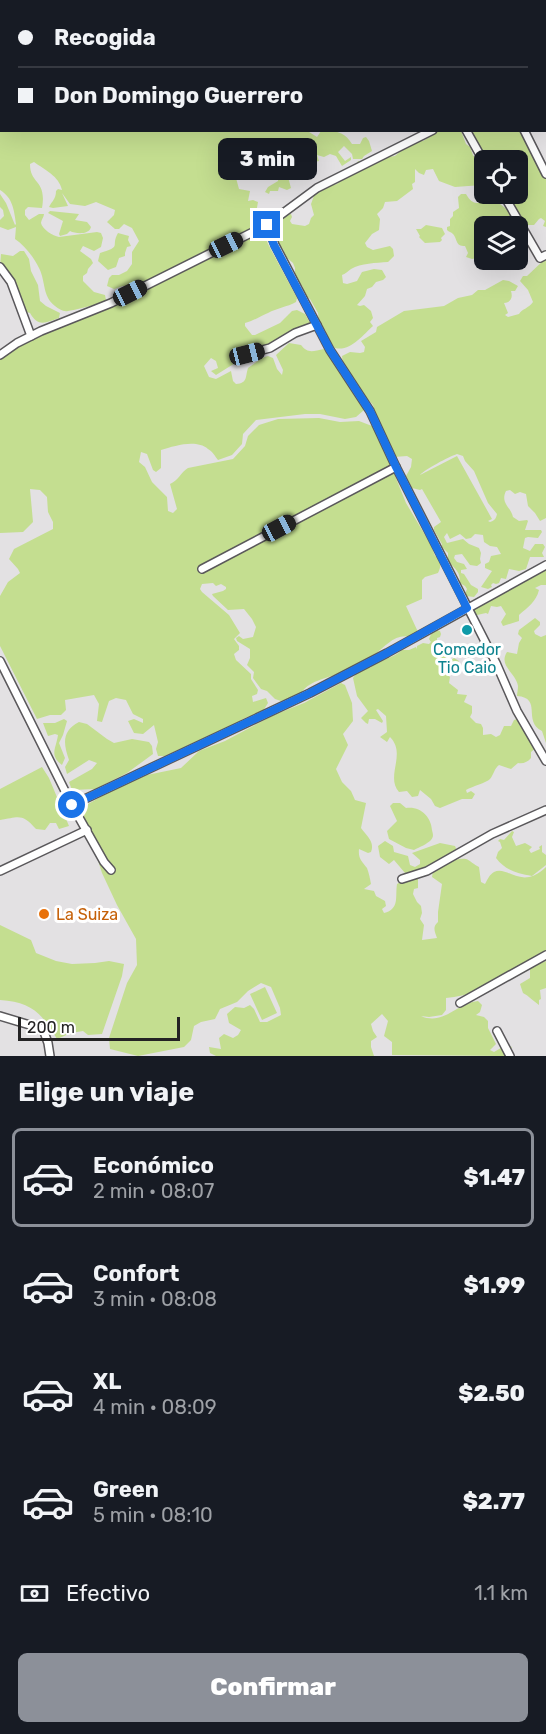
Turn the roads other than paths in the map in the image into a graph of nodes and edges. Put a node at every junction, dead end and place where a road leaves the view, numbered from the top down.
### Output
1 (467, 132) edge
2 (525, 132) edge
3 (422, 133) edge
4 (477, 150) edge
5 (546, 174) edge
6 (508, 204) edge
7 (267, 225) junction
8 (546, 255) edge
9 (0, 267) edge
10 (317, 324) junction
11 (31, 336) junction
12 (247, 354) dead end
13 (0, 355) edge
14 (396, 467) junction
15 (546, 565) edge
16 (202, 568) dead end
17 (467, 608) junction
18 (0, 661) edge
19 (546, 761) edge
20 (72, 805) junction
21 (546, 810) edge
22 (87, 830) junction
23 (111, 870) dead end
24 (0, 871) edge
25 (402, 879) dead end
26 (546, 955) edge
27 (460, 1003) dead end
28 (0, 1016) edge
29 (497, 1031) dead end
30 (50, 1056) edge
31 (510, 1056) edge

1 - 4 street
2 - 5 street
3 - 7 street
6 - 8 street
7 - 10 street
7 - 11 street
9 - 11 street
10 - 12 street
10 - 14 street
11 - 13 street
14 - 16 street
14 - 17 street
15 - 17 street
17 - 19 street
17 - 20 street
18 - 20 street
20 - 22 street
21 - 25 street
22 - 23 street
22 - 24 street
26 - 27 street
28 - 30 street
29 - 31 street

